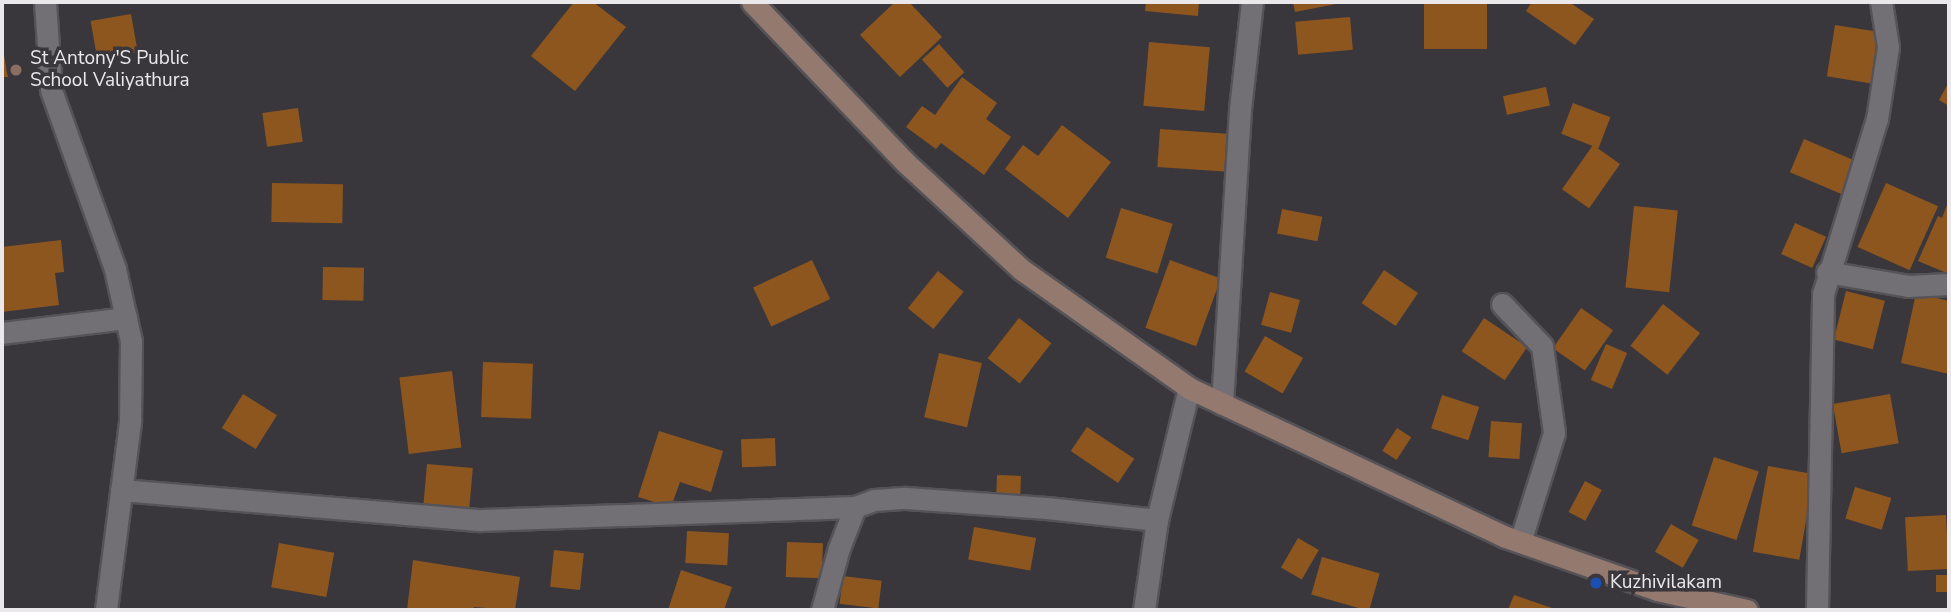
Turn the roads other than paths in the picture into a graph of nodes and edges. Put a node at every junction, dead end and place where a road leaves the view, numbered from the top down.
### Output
1 (45, 2) edge
2 (752, 2) edge
3 (1252, 2) edge
4 (1881, 2) edge
5 (1827, 272) junction
6 (1949, 284) edge
7 (1503, 304) dead end
8 (126, 318) junction
9 (2, 333) edge
10 (1188, 388) junction
11 (1223, 404) junction
12 (121, 490) junction
13 (855, 507) junction
14 (1157, 520) junction
15 (1520, 542) junction
16 (106, 610) edge
17 (822, 610) edge
18 (1144, 610) edge
19 (1747, 610) edge
20 (1817, 610) edge

1 - 8 street
2 - 10 main road
3 - 11 street
4 - 5 street
5 - 6 street
5 - 20 street
7 - 15 street
8 - 9 street
8 - 12 street
10 - 11 main road
10 - 14 street
11 - 15 main road
12 - 13 street
12 - 16 street
13 - 14 street
13 - 17 street
14 - 18 street
15 - 19 main road

